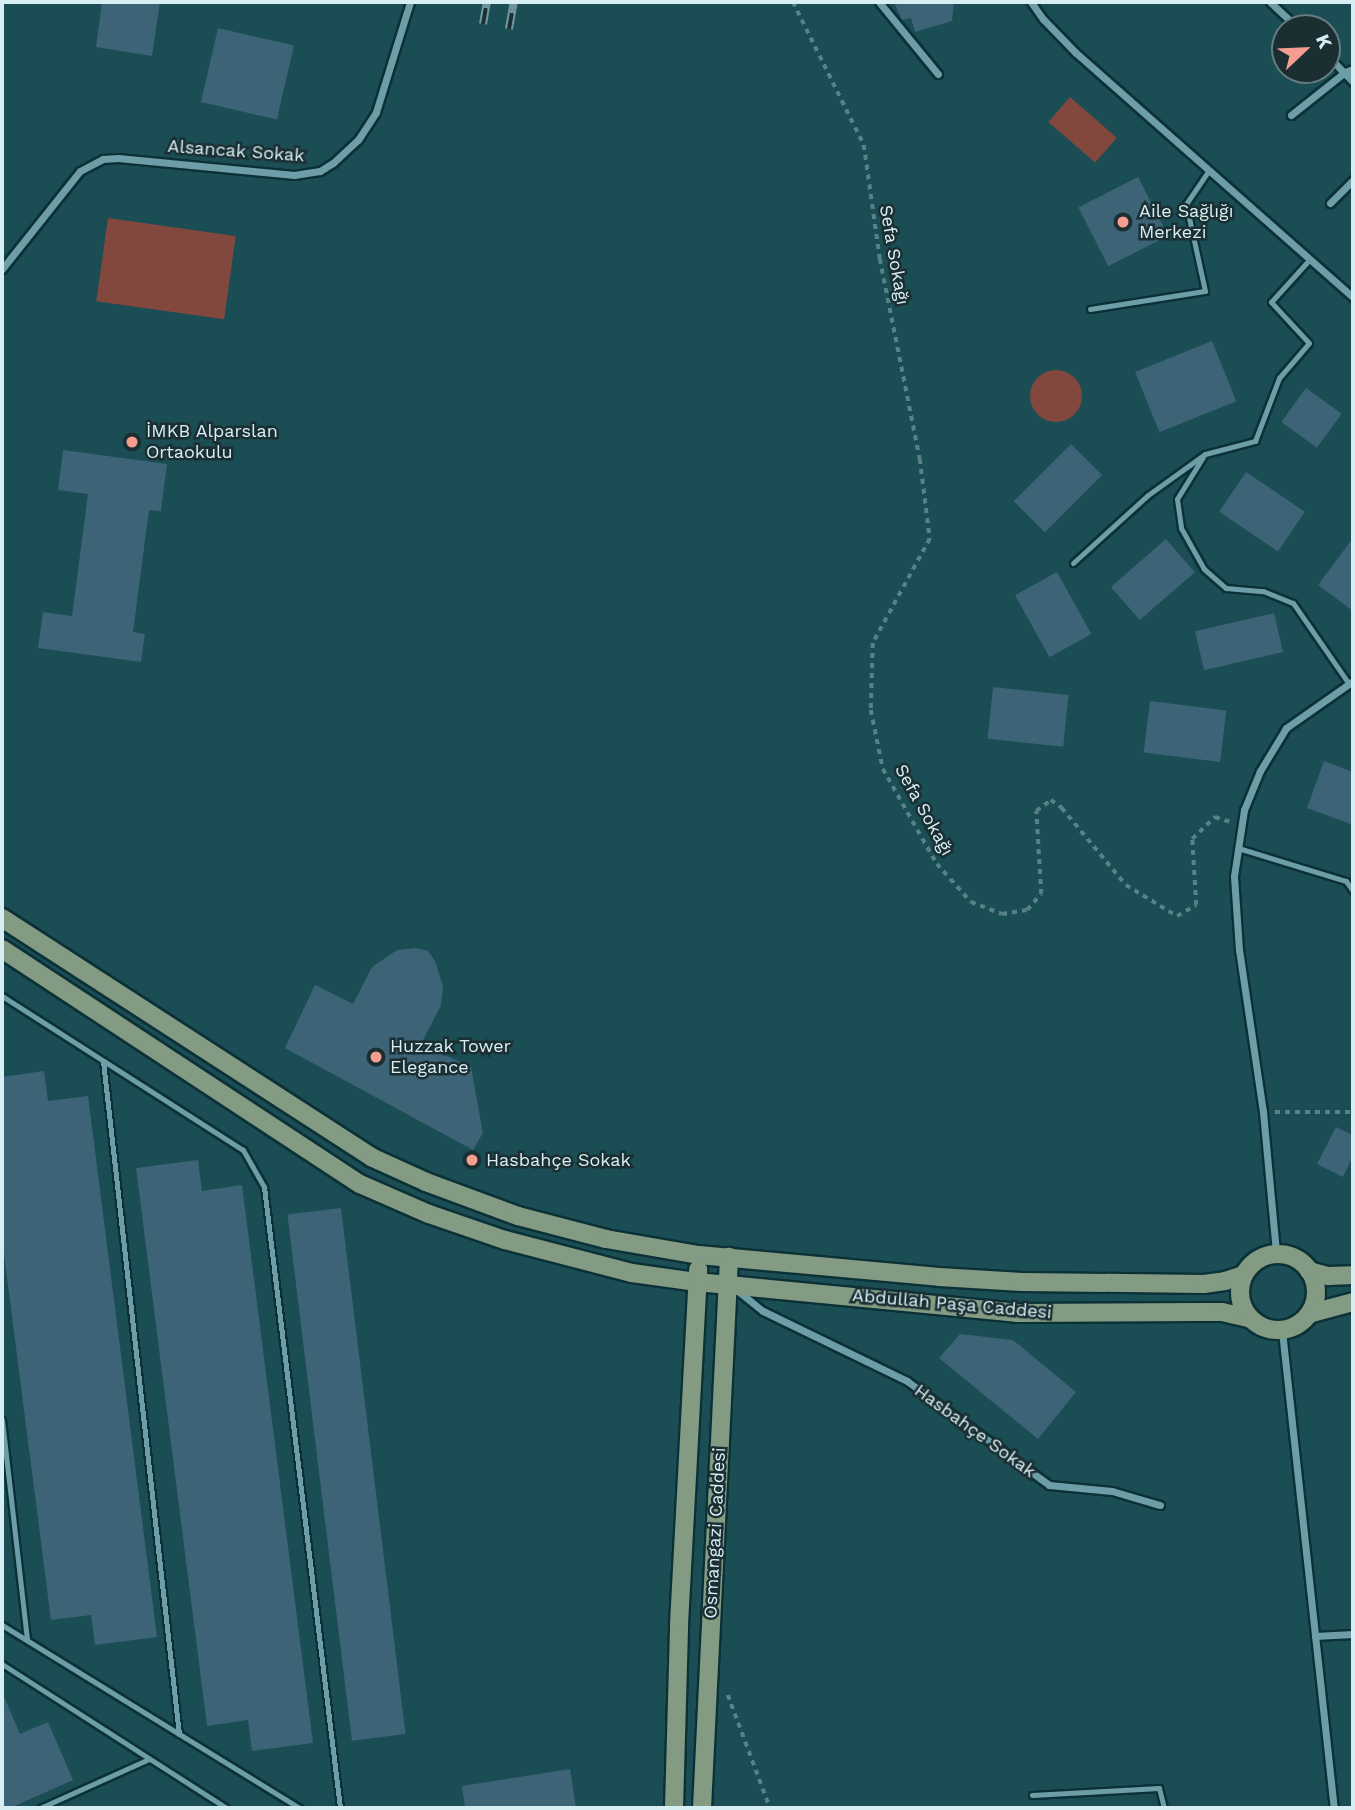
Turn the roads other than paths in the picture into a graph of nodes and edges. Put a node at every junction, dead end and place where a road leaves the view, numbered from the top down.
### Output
1 (410, 2) edge
2 (879, 2) edge
3 (1031, 2) edge
4 (1270, 2) edge
5 (1283, 14) edge
6 (1349, 71) edge
7 (938, 74) dead end
8 (1353, 82) edge
9 (1291, 115) dead end
10 (1209, 170) junction
11 (1353, 180) edge
12 (1330, 203) dead end
13 (1310, 259) junction
14 (2, 269) edge
15 (1353, 297) edge
16 (1090, 309) dead end
17 (1205, 454) junction
18 (1073, 563) dead end
19 (1351, 683) edge
20 (1238, 848) junction
21 (1353, 891) edge
22 (2, 918) edge
23 (2, 949) edge
24 (2, 996) edge
25 (103, 1061) junction
26 (1276, 1252) junction
27 (699, 1255) junction
28 (729, 1257) junction
29 (1309, 1271) junction
30 (1242, 1275) junction
31 (1353, 1275) edge
32 (697, 1282) junction
33 (728, 1283) junction
34 (1353, 1301) edge
35 (1312, 1313) junction
36 (1249, 1318) junction
37 (1282, 1331) junction
38 (2, 1420) edge
39 (1160, 1506) dead end
40 (2, 1625) edge
41 (1353, 1634) edge
42 (1315, 1636) junction
43 (27, 1640) junction
44 (4, 1668) edge
45 (178, 1734) junction
46 (149, 1759) junction
47 (1032, 1795) dead end
48 (40, 1808) edge
49 (226, 1808) edge
50 (300, 1808) edge
51 (340, 1808) edge
52 (674, 1808) edge
53 (702, 1808) edge
54 (1164, 1808) edge
55 (1334, 1808) edge

1 - 14 street, Alsancak Sokak
2 - 7 street
3 - 10 street
4 - 5 street
6 - 8 street
6 - 9 street
10 - 13 street
10 - 16 lane
11 - 12 street
13 - 15 street
13 - 17 lane
17 - 18 lane
17 - 19 lane
19 - 20 street
20 - 21 lane
20 - 26 street
22 - 27 main road
23 - 32 main road
24 - 25 lane
25 - 45 lane
25 - 51 lane
26 - 29 main road
26 - 30 main road
27 - 28 main road
27 - 32 main road, Osmangazi Caddesi
28 - 30 main road, Abdullah Paşa Caddesi
28 - 33 main road, Osmangazi Caddesi
29 - 31 main road
29 - 35 main road
30 - 36 main road
32 - 33 main road, Abdullah Paşa Caddesi
32 - 52 main road, Osmangazi Caddesi
33 - 36 main road, Abdullah Paşa Caddesi
33 - 39 street, Hasbahçe Sokak
33 - 53 main road, Osmangazi Caddesi
34 - 35 main road
35 - 37 main road
36 - 37 main road
37 - 42 street
38 - 43 lane
40 - 43 lane
41 - 42 street
42 - 55 street
43 - 45 lane
44 - 46 lane
45 - 50 lane
46 - 48 lane
46 - 49 lane
47 - 54 lane

